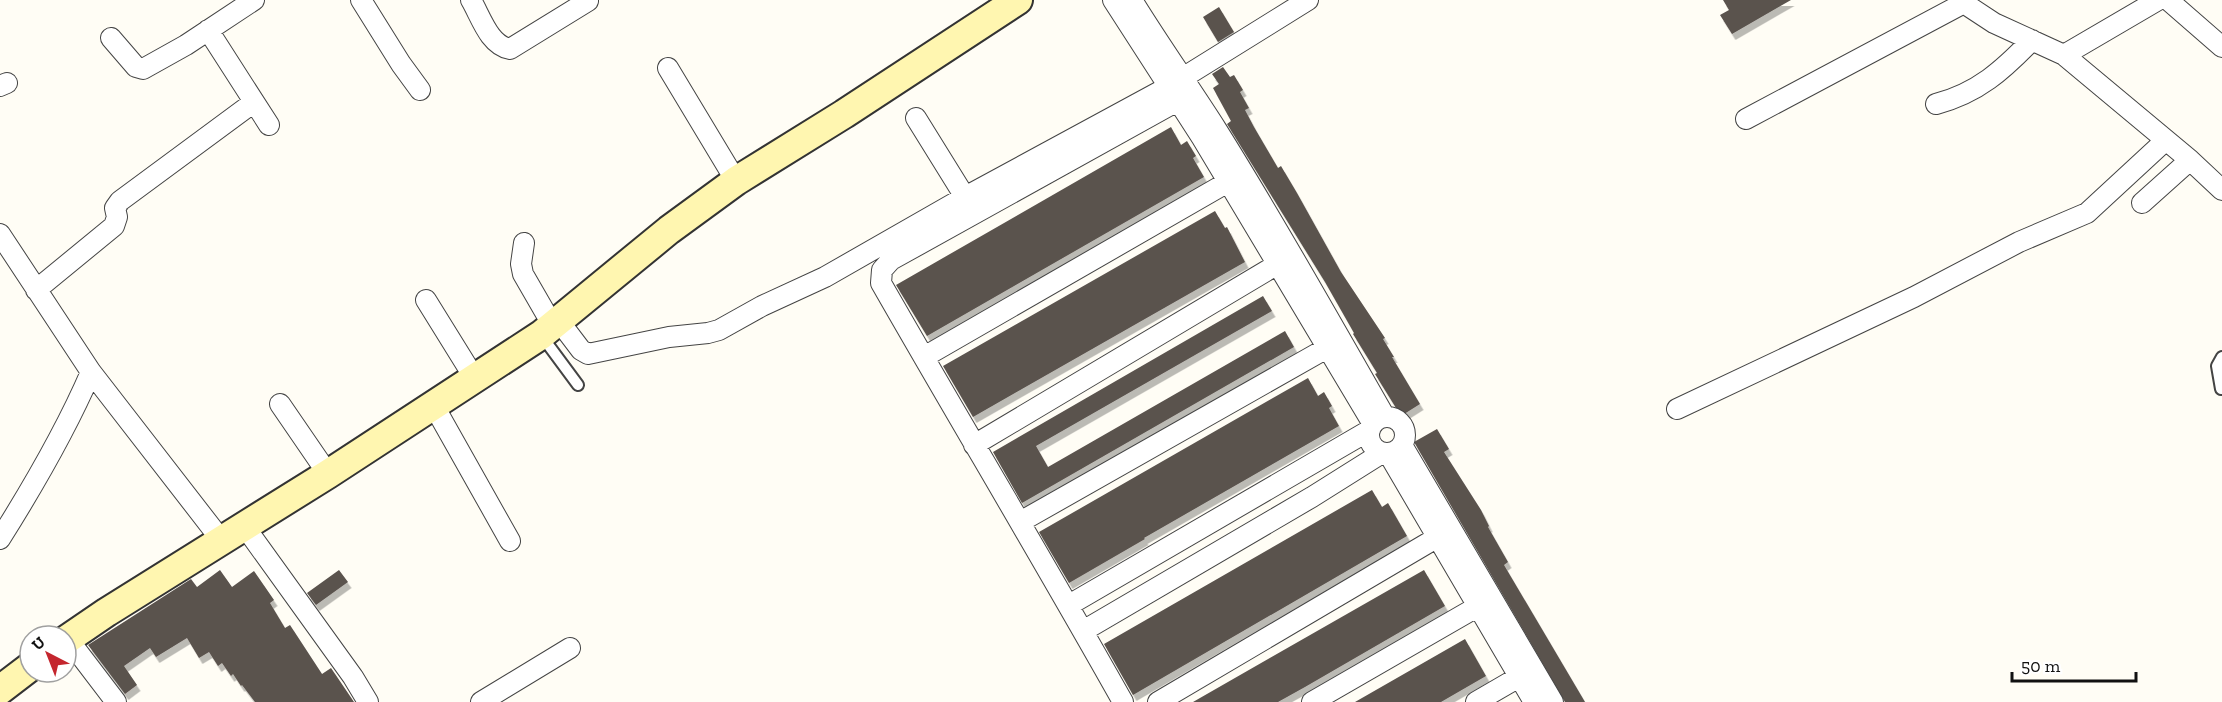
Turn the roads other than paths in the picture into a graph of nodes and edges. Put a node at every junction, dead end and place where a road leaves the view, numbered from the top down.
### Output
1 (254, 0) edge
2 (361, 0) edge
3 (471, 0) edge
4 (1017, 0) edge
5 (1113, 0) edge
6 (1132, 0) edge
7 (1308, 0) edge
8 (2158, 0) edge
9 (2168, 0) edge
10 (588, 1) edge
11 (1961, 2) edge
12 (208, 30) junction
13 (111, 38) dead end
14 (2032, 40) junction
15 (2222, 47) edge
16 (1155, 54) junction
17 (2064, 55) junction
18 (668, 68) dead end
19 (420, 90) dead end
20 (1180, 90) junction
21 (254, 102) junction
22 (1936, 104) dead end
23 (916, 118) dead end
24 (1746, 119) dead end
25 (269, 125) dead end
26 (2166, 140) junction
27 (2190, 160) junction
28 (736, 181) junction
29 (1228, 182) junction
30 (2222, 190) edge
31 (965, 197) junction
32 (2142, 203) dead end
33 (1, 240) edge
34 (524, 243) dead end
35 (1285, 260) junction
36 (36, 290) junction
37 (426, 300) dead end
38 (551, 327) junction
39 (1327, 348) junction
40 (924, 357) junction
41 (2222, 357) edge
42 (96, 378) junction
43 (475, 379) junction
44 (578, 385) dead end
45 (2221, 389) edge
46 (280, 404) dead end
47 (434, 406) junction
48 (1677, 409) dead end
49 (1376, 424) junction
50 (974, 445) junction
51 (1391, 450) junction
52 (328, 474) junction
53 (1221, 516) junction
54 (1020, 522) junction
55 (233, 534) junction
56 (1438, 537) junction
57 (0, 539) edge
58 (1236, 540) junction
59 (510, 541) dead end
60 (1485, 602) junction
61 (1069, 605) junction
62 (1083, 631) junction
63 (78, 632) edge
64 (570, 648) dead end
65 (78, 654) edge
66 (18, 676) edge
67 (1519, 677) junction
68 (0, 690) edge
69 (116, 702) edge
70 (368, 702) edge
71 (481, 702) edge
72 (1123, 702) edge
73 (1158, 702) edge
74 (1312, 702) edge
75 (1476, 702) edge
76 (1534, 702) edge
77 (1553, 702) edge

1 - 12 street
2 - 19 street
3 - 10 street
4 - 28 street
5 - 16 street
6 - 16 street
7 - 20 street
8 - 17 street
9 - 15 street
11 - 14 street
11 - 24 street
12 - 13 street
12 - 21 street
14 - 17 street
14 - 22 street
16 - 20 street
17 - 26 street
18 - 28 street
20 - 29 street
20 - 31 street
20 - 35 street
20 - 40 street
21 - 25 street
21 - 36 street
23 - 31 street
26 - 27 street
26 - 48 street
27 - 30 street
27 - 32 street
28 - 38 street
29 - 35 street
29 - 40 street
31 - 38 street
33 - 36 street
34 - 38 street
35 - 39 street
35 - 49 street
35 - 50 street
36 - 42 street
37 - 43 street
38 - 43 street
38 - 44 lane
39 - 49 street
39 - 54 street
40 - 50 street
41 - 45 lane
42 - 55 street
42 - 57 street
43 - 47 street
46 - 52 street
47 - 52 street
47 - 59 street
49 - 51 street
49 - 51 street
49 - 53 street
50 - 54 street
51 - 56 street
51 - 58 street
51 - 60 street
52 - 55 street
53 - 58 street
53 - 61 street
54 - 61 street
55 - 63 street
55 - 70 street
56 - 60 street
56 - 73 street
58 - 62 street
60 - 67 street
60 - 74 street
60 - 77 street
61 - 62 street
62 - 72 street
64 - 71 street
65 - 69 street
66 - 68 street
67 - 75 street
67 - 76 street

